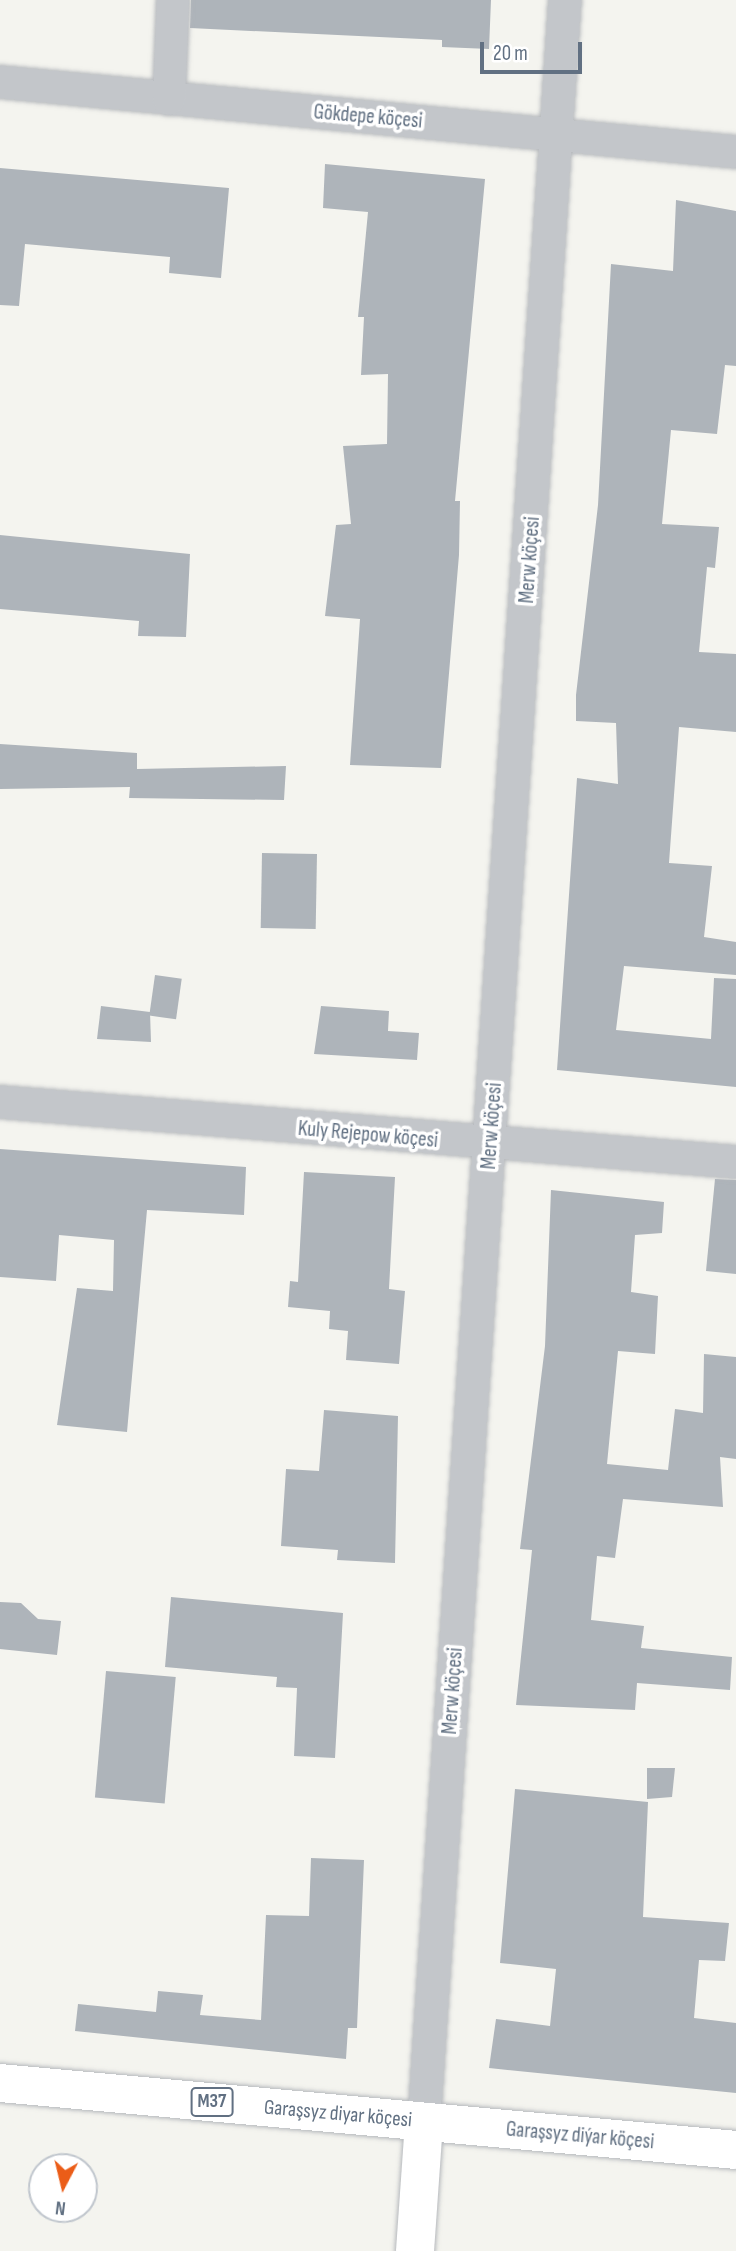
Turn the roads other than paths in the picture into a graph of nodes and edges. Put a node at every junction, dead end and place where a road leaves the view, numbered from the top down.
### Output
1 (173, 0) edge
2 (565, 0) edge
3 (0, 82) edge
4 (169, 99) junction
5 (558, 134) junction
6 (736, 152) edge
7 (0, 1102) edge
8 (490, 1147) junction
9 (736, 1162) edge
10 (0, 2083) edge
11 (424, 2122) junction
12 (736, 2150) edge
13 (415, 2251) edge

1 - 4 street
2 - 5 street, Merw köçesi
3 - 4 street, Gökdepe köçesi
4 - 5 street, Gökdepe köçesi
5 - 6 street, Gökdepe köçesi
5 - 8 street, Merw köçesi
7 - 8 street, Kuly Rejepow köçesi
8 - 9 street, Kuly Rejepow köçesi
8 - 11 street, Merw köçesi
10 - 11 main road, Garaşsyz diyar köçesi / M37
11 - 12 main road, Garaşsyz diýar köçesi
11 - 13 main road, Merw köçesi

